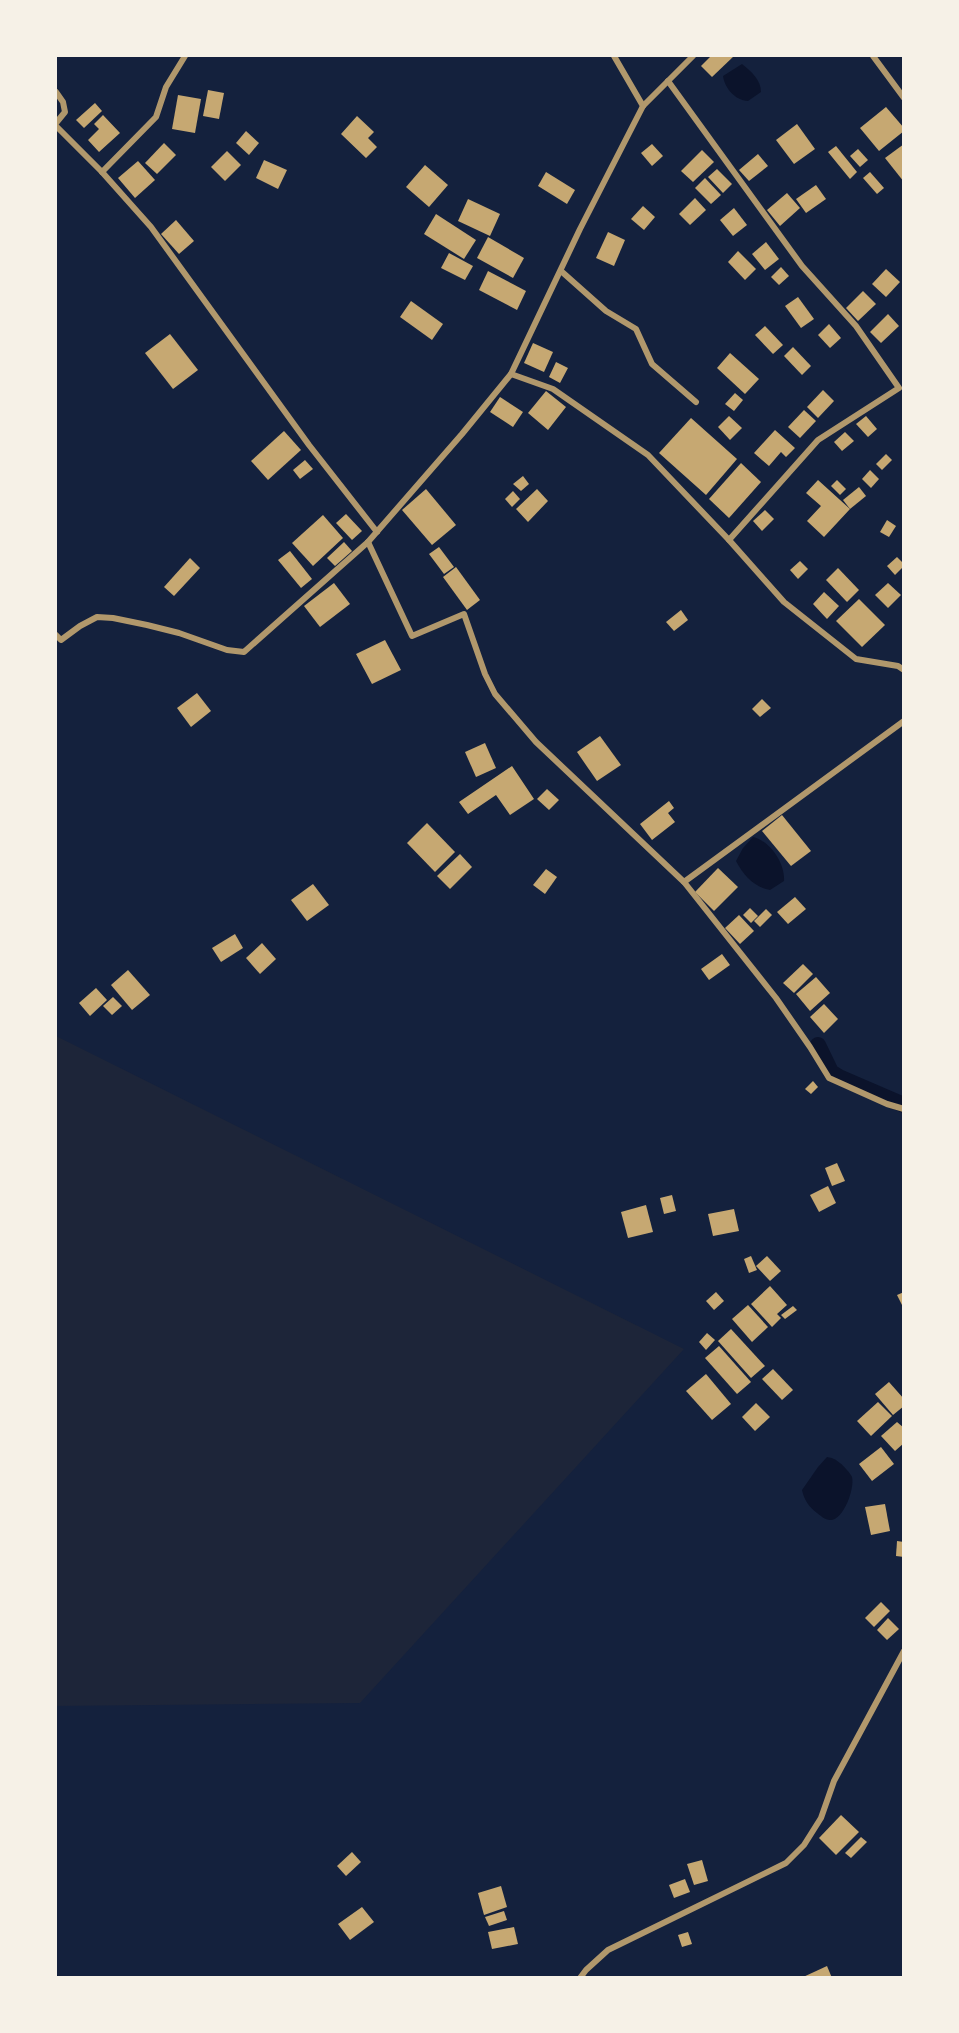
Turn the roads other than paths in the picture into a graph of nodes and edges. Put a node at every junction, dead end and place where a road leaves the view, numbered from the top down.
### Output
1 (185, 56) edge
2 (614, 56) edge
3 (693, 56) edge
4 (873, 56) edge
5 (669, 81) junction
6 (56, 92) edge
7 (903, 98) edge
8 (644, 106) junction
9 (56, 125) edge
10 (102, 171) junction
11 (561, 271) junction
12 (511, 374) junction
13 (696, 402) dead end
14 (377, 532) junction
15 (729, 540) junction
16 (368, 542) junction
17 (58, 637) edge
18 (56, 646) edge
19 (903, 670) edge
20 (903, 721) edge
21 (684, 882) junction
22 (903, 1109) edge
23 (903, 1651) edge
24 (580, 1977) edge

1 - 10 street
2 - 8 street
3 - 5 street
4 - 7 street
5 - 8 street
5 - 15 street
6 - 9 street
8 - 11 street
9 - 10 street
10 - 14 street
11 - 12 street
11 - 13 street
12 - 14 street
12 - 15 street
14 - 16 street
15 - 19 street
16 - 17 street
16 - 21 street
17 - 18 street
20 - 21 street
21 - 22 street
23 - 24 street

